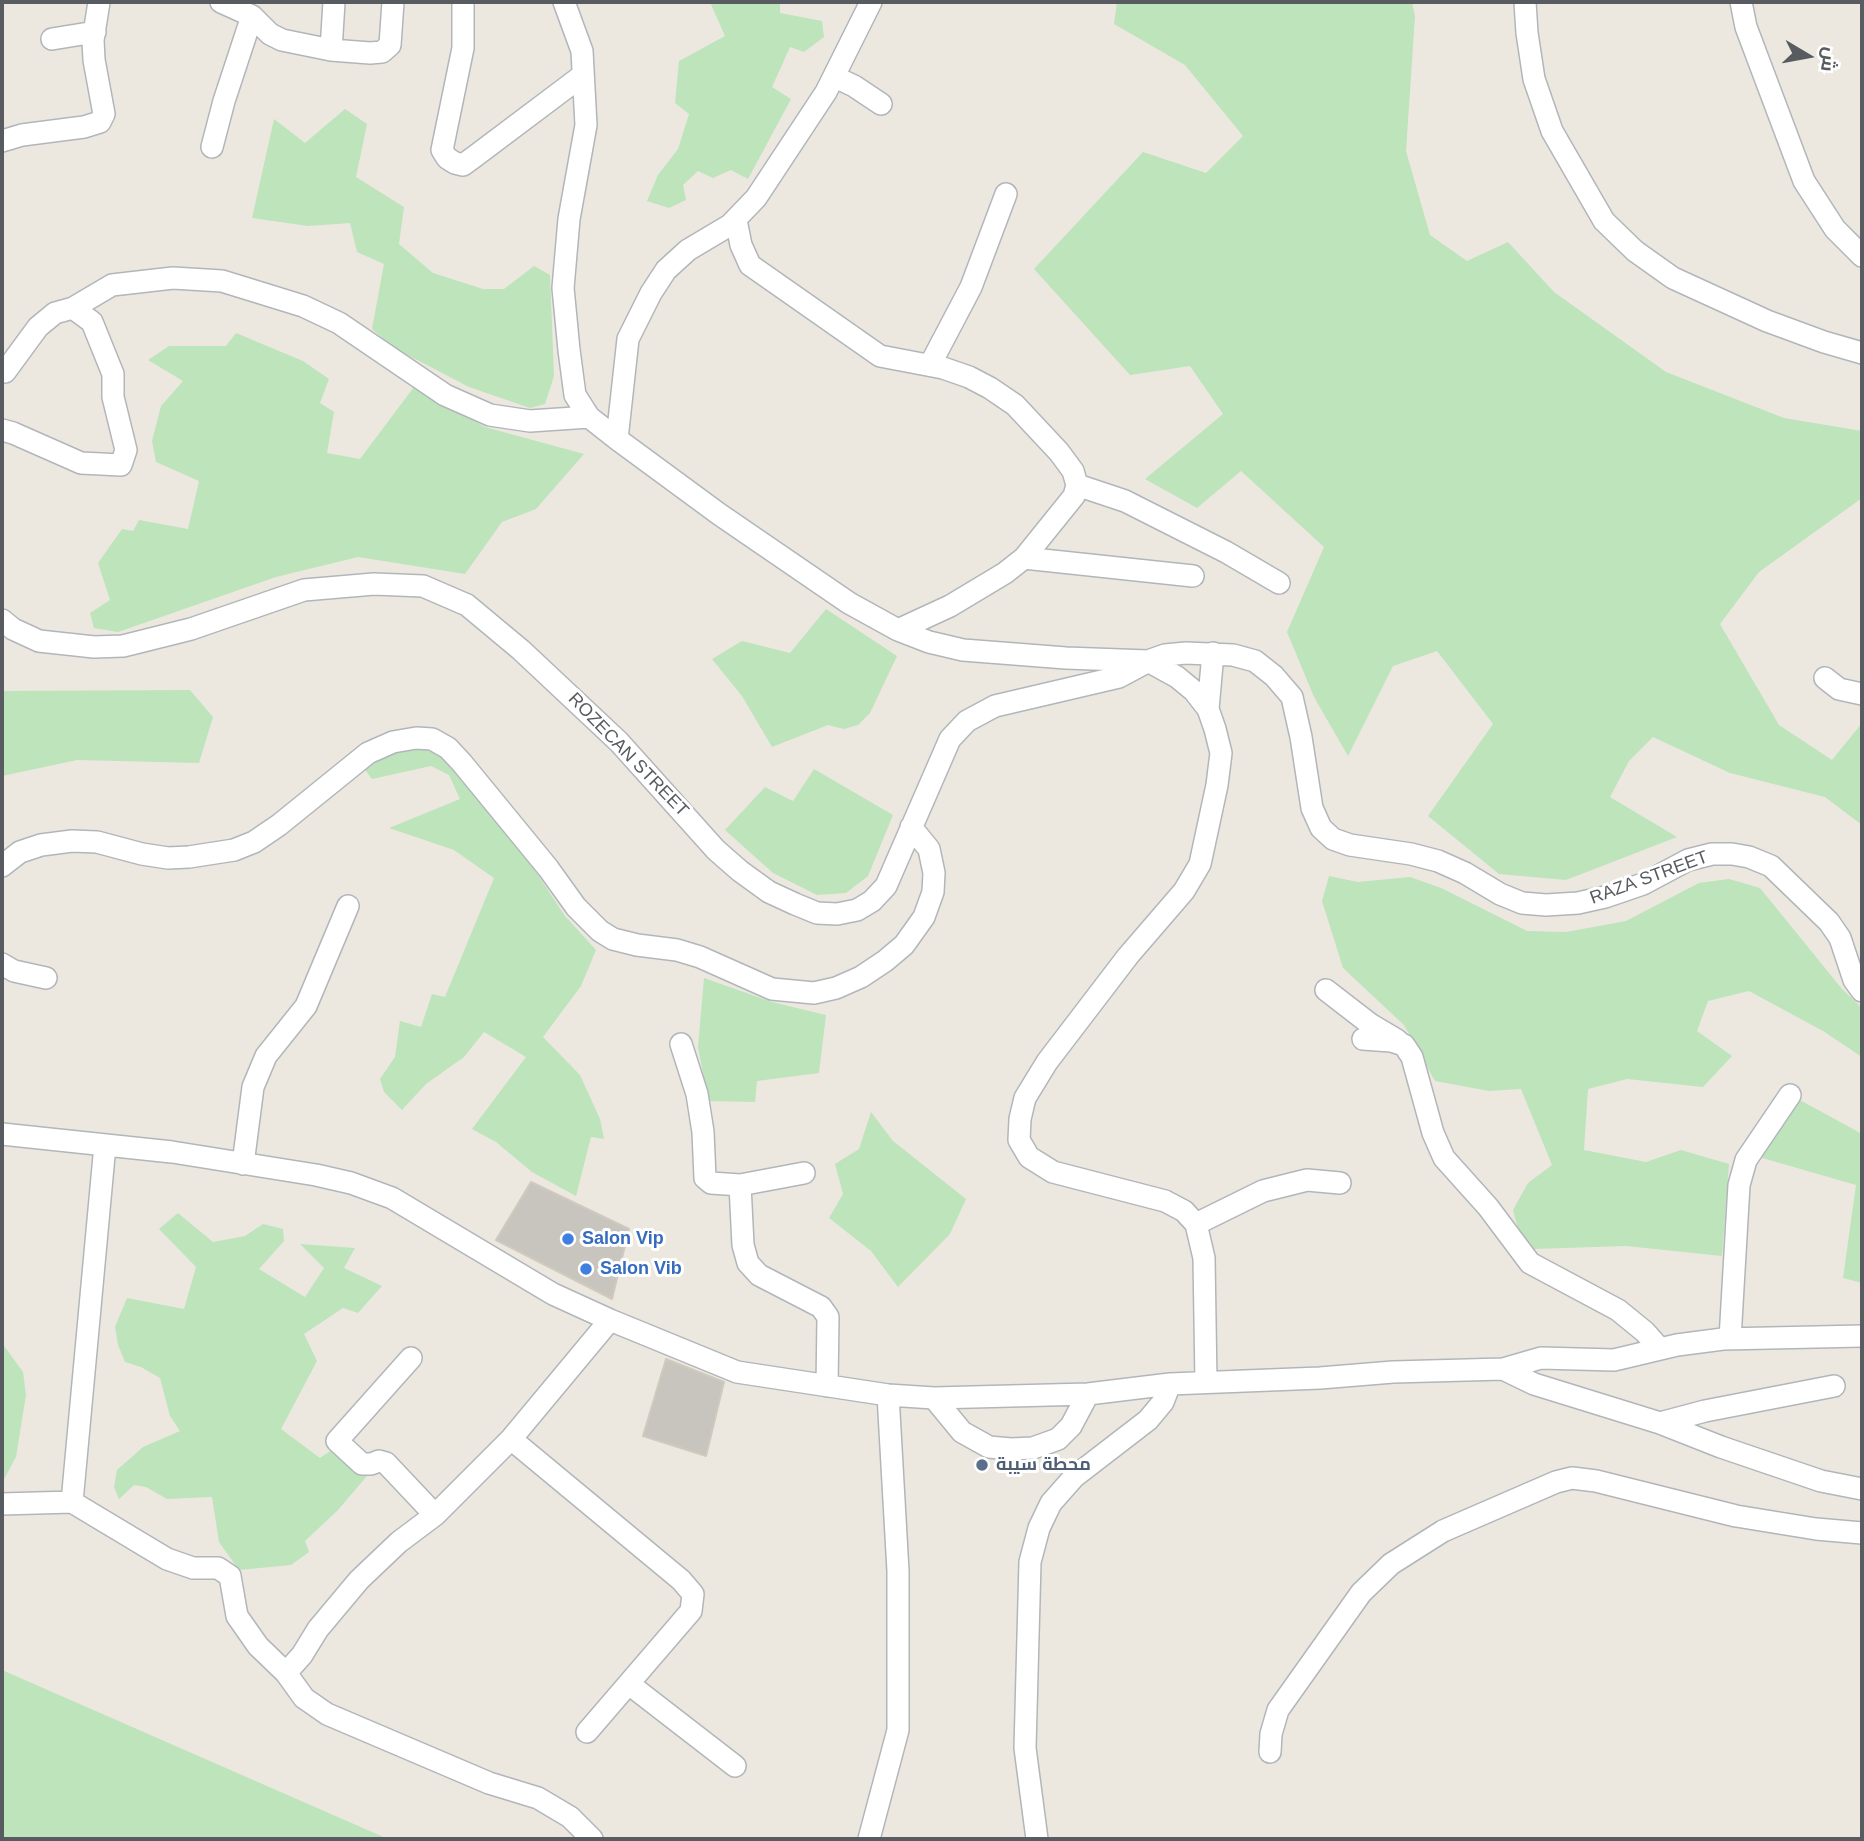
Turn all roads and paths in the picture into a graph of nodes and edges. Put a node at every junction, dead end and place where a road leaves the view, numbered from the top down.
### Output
1 (99, 2) edge
2 (221, 2) edge
3 (334, 2) edge
4 (393, 2) edge
5 (463, 2) edge
6 (564, 2) edge
7 (872, 2) edge
8 (1525, 2) edge
9 (1741, 2) edge
10 (252, 16) junction
11 (94, 32) junction
12 (52, 39) dead end
13 (331, 50) junction
14 (583, 75) junction
15 (835, 77) junction
16 (881, 104) dead end
17 (2, 141) edge
18 (212, 147) dead end
19 (1006, 194) dead end
20 (736, 220) junction
21 (1862, 256) edge
22 (73, 308) junction
23 (1862, 353) edge
24 (930, 365) junction
25 (5, 372) dead end
26 (589, 417) junction
27 (2, 430) edge
28 (617, 439) junction
29 (1077, 485) junction
30 (1024, 558) junction
31 (1193, 576) dead end
32 (1279, 583) dead end
33 (2, 620) edge
34 (898, 631) junction
35 (1213, 653) junction
36 (1148, 661) junction
37 (1825, 678) dead end
38 (1862, 694) edge
39 (1208, 709) junction
40 (911, 827) junction
41 (2, 866) edge
42 (348, 906) dead end
43 (2, 964) edge
44 (46, 978) dead end
45 (1326, 990) dead end
46 (1862, 991) edge
47 (1363, 1039) dead end
48 (681, 1044) dead end
49 (1405, 1045) junction
50 (1790, 1095) dead end
51 (2, 1134) edge
52 (105, 1145) junction
53 (243, 1164) junction
54 (804, 1172) dead end
55 (1340, 1183) dead end
56 (740, 1185) junction
57 (1196, 1224) junction
58 (610, 1320) junction
59 (1862, 1336) edge
60 (1730, 1339) junction
61 (1660, 1349) junction
62 (411, 1359) dead end
63 (1503, 1369) junction
64 (1206, 1382) junction
65 (1170, 1384) junction
66 (1834, 1385) dead end
67 (827, 1386) junction
68 (1088, 1394) junction
69 (888, 1395) junction
70 (934, 1398) junction
71 (1660, 1423) junction
72 (510, 1439) junction
73 (1862, 1489) edge
74 (72, 1502) junction
75 (2, 1504) edge
76 (435, 1515) junction
77 (1862, 1533) edge
78 (286, 1673) junction
79 (629, 1684) junction
80 (587, 1732) dead end
81 (1269, 1752) dead end
82 (735, 1766) dead end
83 (592, 1839) edge
84 (869, 1839) edge
85 (1037, 1839) edge

1 - 11 street
2 - 10 street
3 - 13 street
4 - 13 street
5 - 14 street
6 - 14 street
7 - 15 street
8 - 23 street
9 - 21 street
10 - 13 street
10 - 18 street
11 - 12 street
11 - 17 street
14 - 26 street
15 - 16 street
15 - 20 street
19 - 24 street
20 - 24 street
20 - 28 street
22 - 25 street
22 - 26 street
22 - 27 street
24 - 29 street
26 - 28 street
28 - 34 street
29 - 30 street
29 - 32 street
30 - 31 street
30 - 34 street
33 - 40 street, ROZECAN STREET
34 - 36 street
35 - 36 street, RAZA STREET
35 - 39 street
35 - 46 street, RAZA STREET
36 - 39 street
36 - 40 street, ROZECAN STREET
37 - 38 street
39 - 57 street
40 - 41 street
42 - 53 street
43 - 44 street
45 - 49 street
47 - 49 street
48 - 56 street
49 - 61 street
50 - 60 street
51 - 52 street
52 - 53 street
52 - 74 street
53 - 58 street
54 - 56 street
55 - 57 street
56 - 67 street
57 - 64 street
58 - 67 street
58 - 72 street
59 - 60 street
60 - 61 street
61 - 63 street
62 - 76 street
63 - 64 street
63 - 71 street
64 - 65 street
65 - 68 street
65 - 85 street
66 - 71 street
67 - 69 street
68 - 70 street
68 - 70 street
69 - 70 street
69 - 84 street
71 - 73 street
72 - 76 street
72 - 79 street
74 - 75 street
74 - 78 street
76 - 78 street
77 - 81 street
78 - 83 street
79 - 80 street
79 - 82 street

